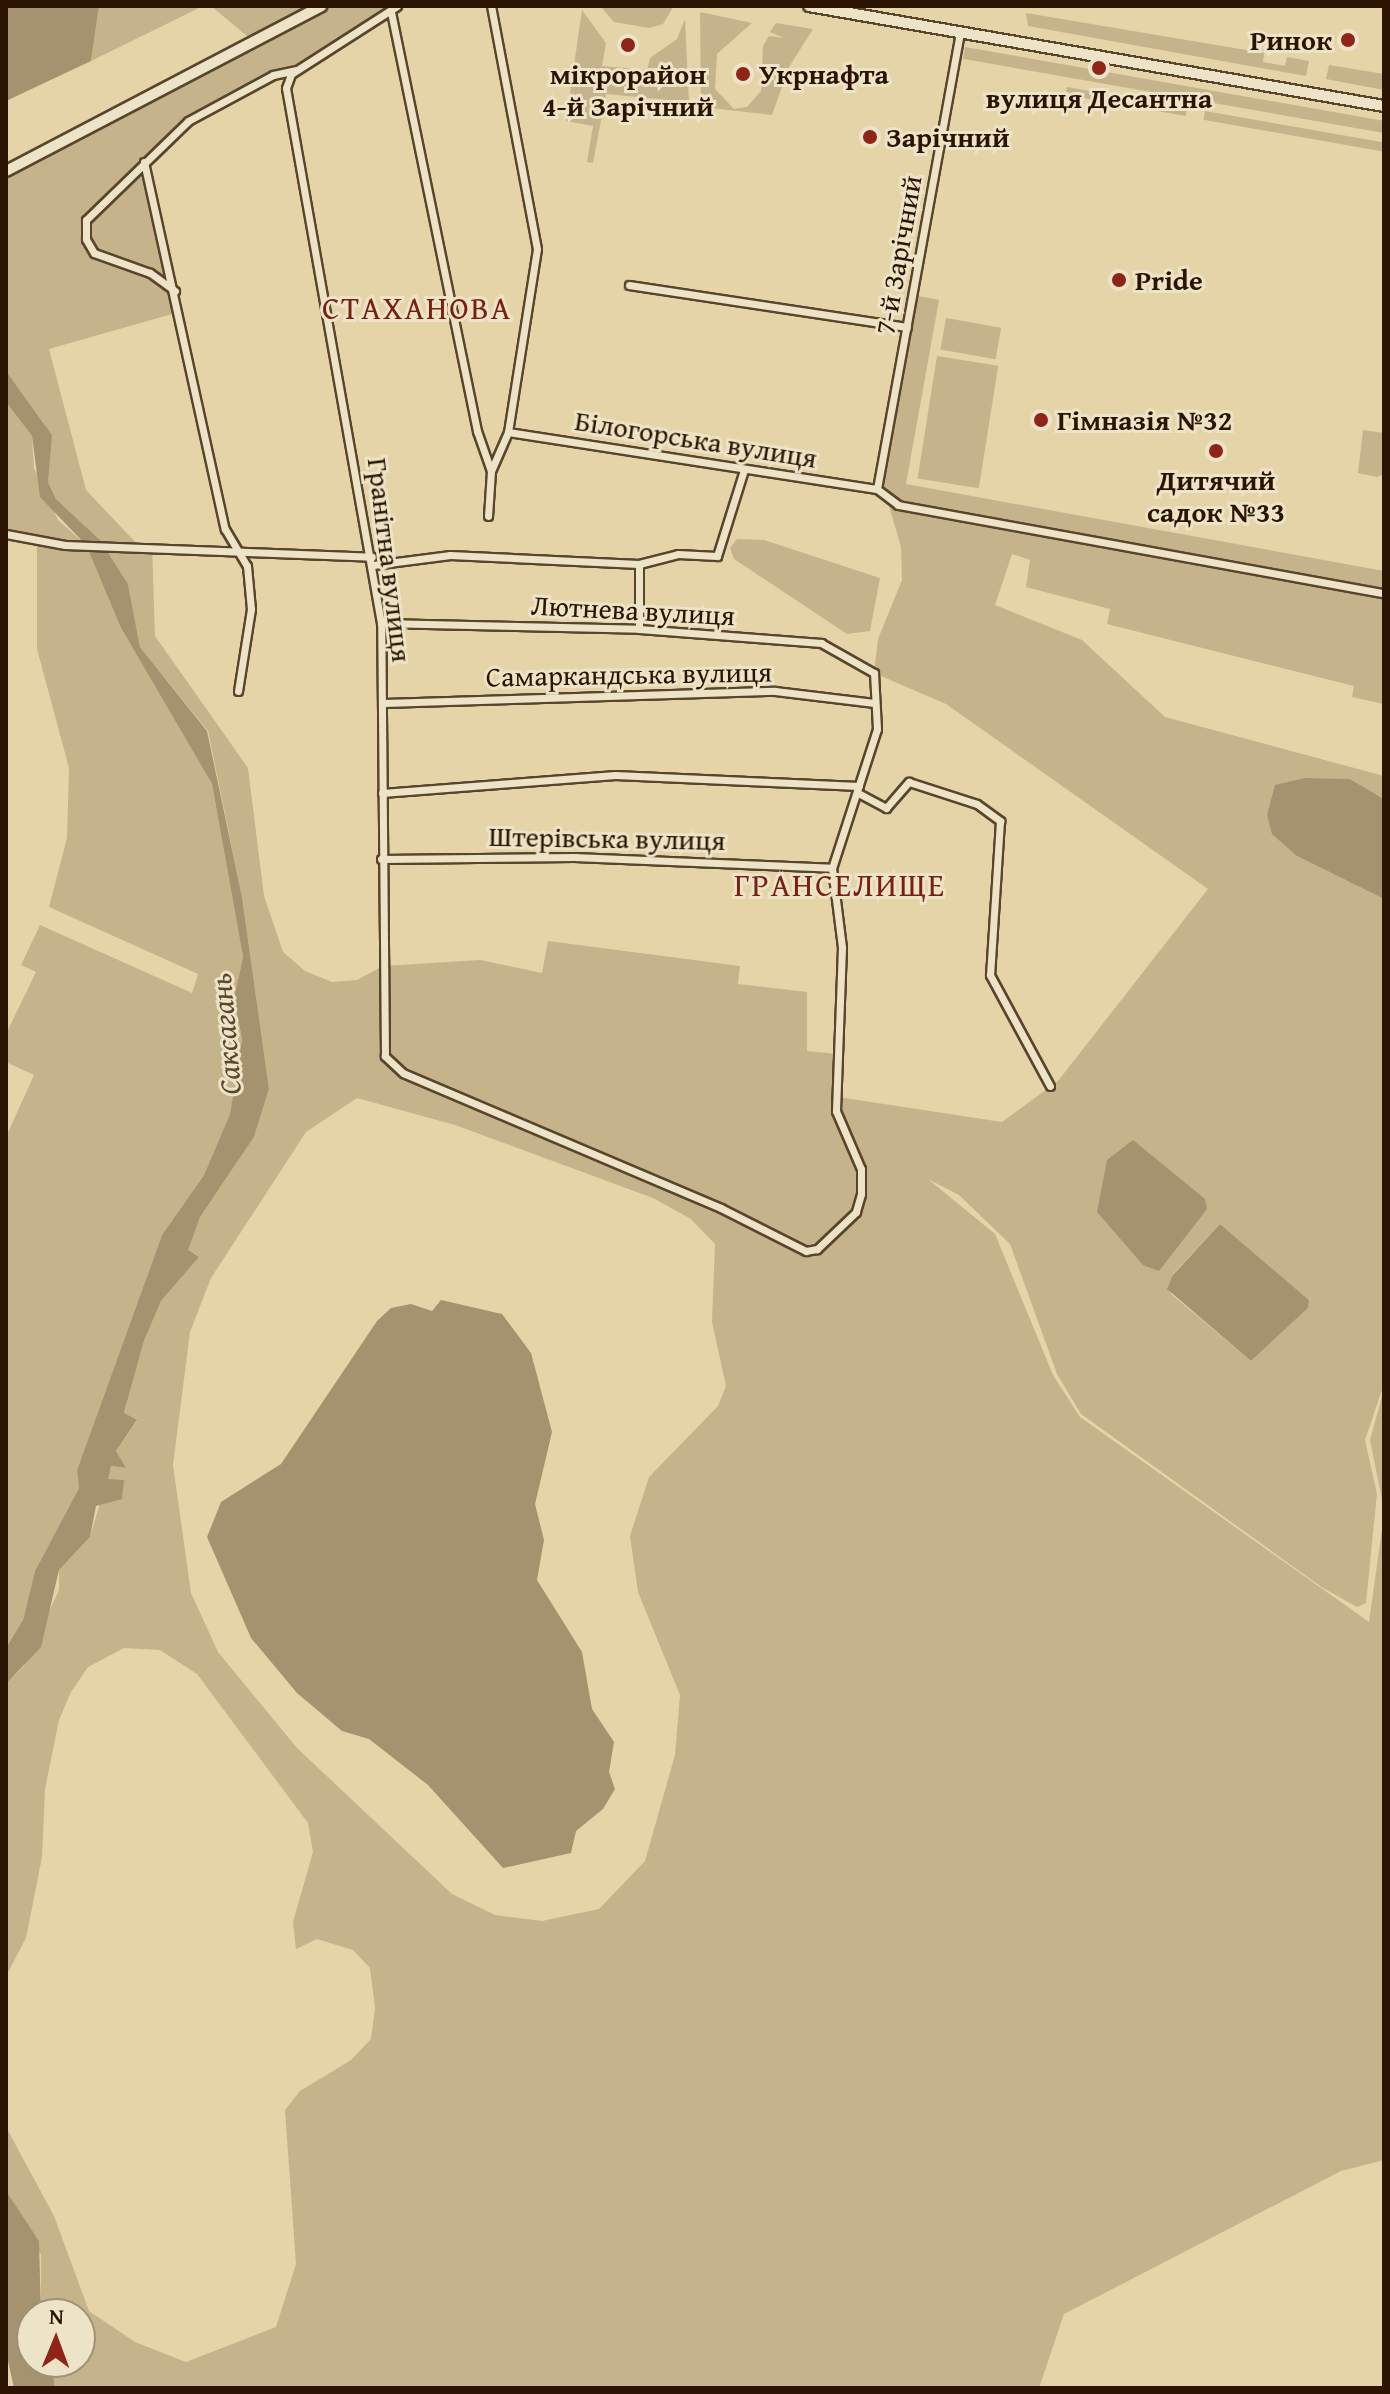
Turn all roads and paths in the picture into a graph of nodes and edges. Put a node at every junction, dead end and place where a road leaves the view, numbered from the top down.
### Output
1 (322, 6) edge
2 (491, 6) edge
3 (809, 6) edge
4 (394, 9) edge
5 (960, 29) junction
6 (298, 70) junction
7 (1384, 106) edge
8 (144, 162) junction
9 (6, 171) edge
10 (629, 285) dead end
11 (175, 291) junction
12 (907, 327) junction
13 (508, 432) junction
14 (744, 470) junction
15 (491, 471) junction
16 (877, 489) junction
17 (488, 516) dead end
18 (6, 534) edge
19 (244, 554) junction
20 (372, 561) junction
21 (639, 564) junction
22 (1384, 593) edge
23 (381, 623) junction
24 (639, 629) junction
25 (238, 691) dead end
26 (384, 703) junction
27 (874, 703) junction
28 (859, 790) junction
29 (382, 793) junction
30 (381, 859) junction
31 (832, 868) junction
32 (1050, 1086) dead end

1 - 9 main road
2 - 13 street
3 - 5 main road
4 - 6 street
4 - 15 street
5 - 7 main road
5 - 12 street, 7-й Зарічний
6 - 8 street
6 - 20 street, Гранітна вулиця
8 - 11 street
8 - 11 street
10 - 12 street
11 - 19 street
12 - 16 street, 7-й Зарічний
13 - 14 street, Білогорська вулиця
13 - 15 street
14 - 16 street, Білогорська вулиця
14 - 21 street
15 - 17 street
16 - 22 street
18 - 19 street
19 - 20 street
19 - 25 street
20 - 21 street
20 - 23 street, Гранітна вулиця
21 - 24 street
23 - 24 street, Лютнева вулиця
23 - 26 street, Гранітна вулиця
24 - 27 street, Лютнева вулиця
26 - 27 street, Самаркандська вулиця
26 - 29 street, Гранітна вулиця
27 - 28 street
28 - 29 street
28 - 31 street
28 - 32 street
29 - 30 street, Гранітна вулиця
30 - 31 street, Штерівська вулиця
30 - 31 street, Гранітна вулиця

